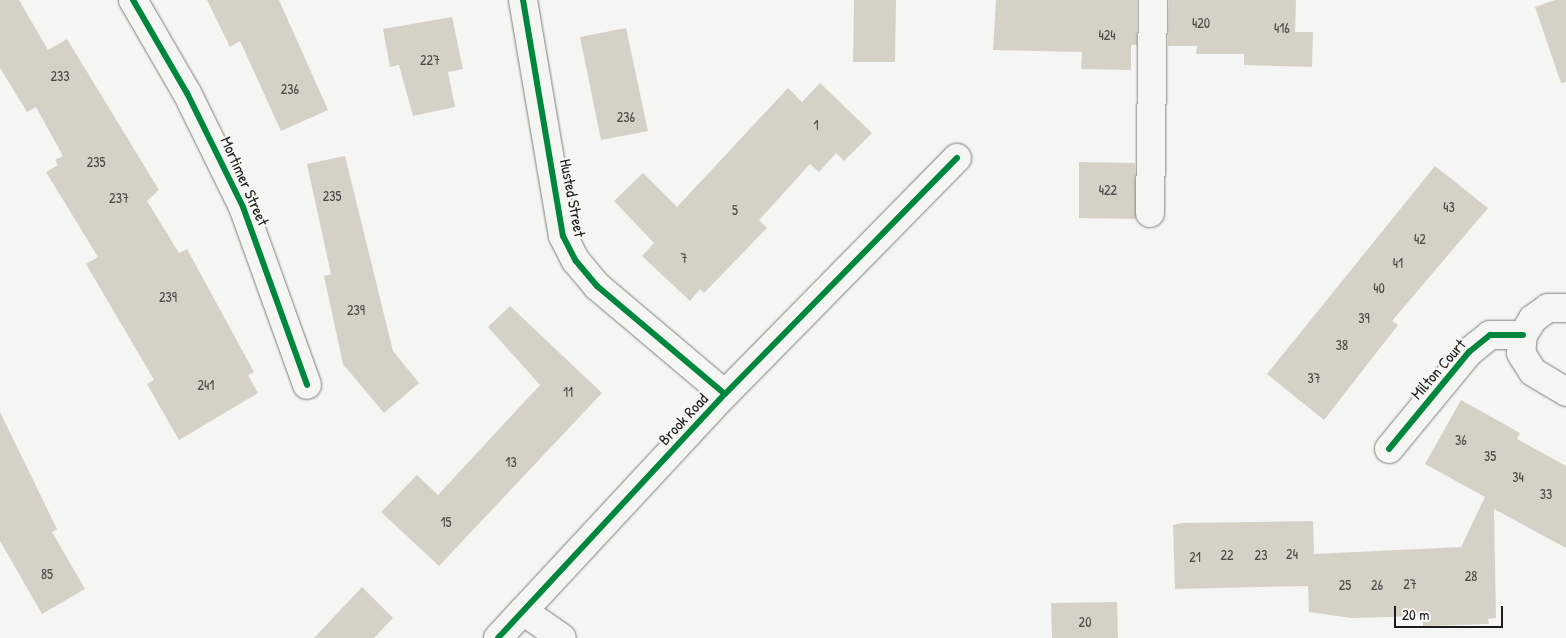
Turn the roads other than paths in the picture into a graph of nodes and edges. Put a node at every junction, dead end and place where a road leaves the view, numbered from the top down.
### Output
1 (133, 0) edge
2 (523, 0) edge
3 (1153, 0) edge
4 (957, 158) dead end
5 (1150, 213) dead end
6 (1566, 308) edge
7 (1523, 335) junction
8 (307, 386) dead end
9 (1566, 392) edge
10 (725, 394) junction
11 (1389, 449) dead end
12 (523, 611) junction
13 (498, 638) edge
14 (562, 638) edge

1 - 8 street, Mortimer Street
2 - 10 street, Husted Street
3 - 5 street
4 - 10 street, Brook Road
6 - 7 street
7 - 9 street
7 - 11 street, Milton Court
10 - 12 street, Brook Road
12 - 13 street, Brook Road
12 - 14 street

